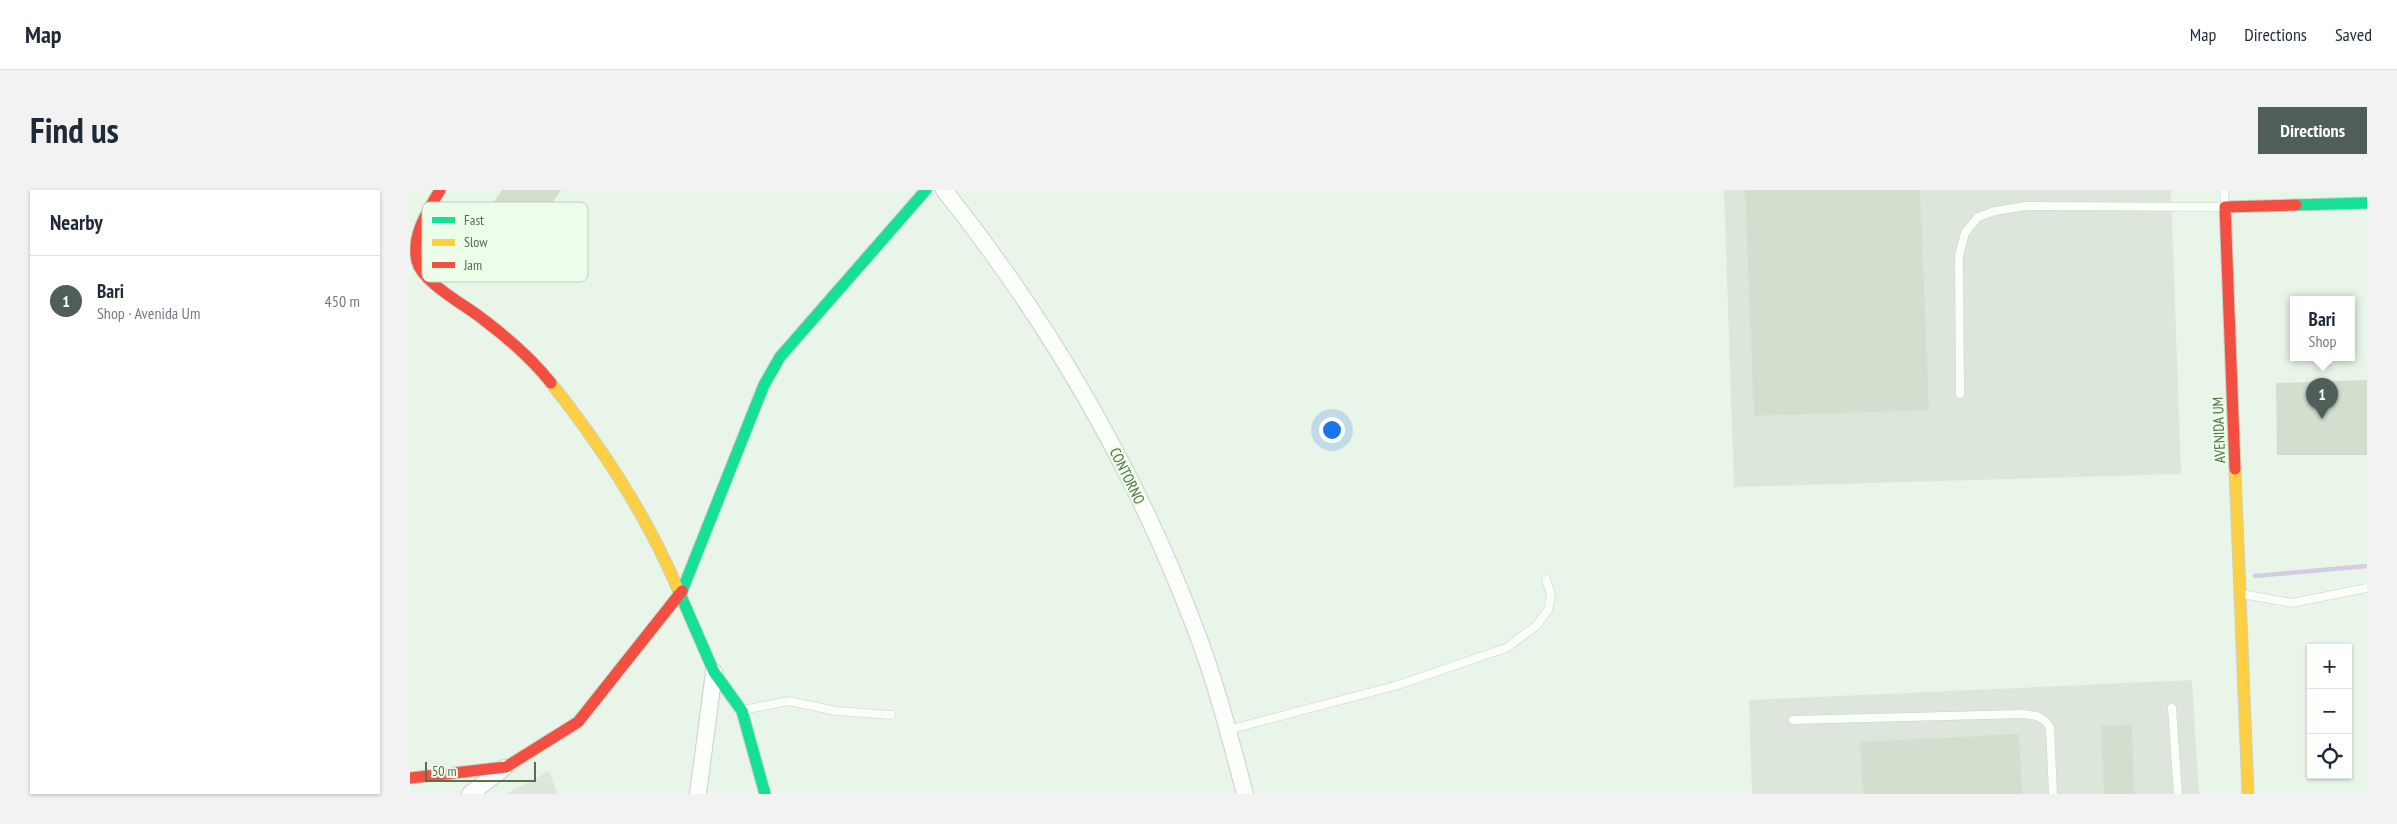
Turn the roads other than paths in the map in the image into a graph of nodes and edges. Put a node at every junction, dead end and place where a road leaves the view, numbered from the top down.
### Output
1 (440, 190) edge
2 (926, 190) edge
3 (944, 190) edge
4 (2224, 190) edge
5 (434, 202) edge
6 (2367, 203) edge
7 (2225, 207) junction
8 (422, 223) edge
9 (422, 269) edge
10 (432, 282) edge
11 (1960, 394) dead end
12 (1546, 579) dead end
13 (2367, 588) edge
14 (681, 594) junction
15 (2240, 594) junction
16 (714, 672) junction
17 (2172, 708) dead end
18 (742, 711) junction
19 (891, 715) dead end
20 (1793, 720) dead end
21 (1228, 730) junction
22 (506, 767) junction
23 (410, 778) edge
24 (470, 794) edge
25 (698, 794) edge
26 (766, 794) edge
27 (1245, 794) edge
28 (2053, 794) edge
29 (2178, 794) edge
30 (2248, 794) edge

1 - 5 street
2 - 14 street
3 - 21 street, CONTORNO
4 - 7 lane
6 - 7 street
7 - 11 lane
7 - 15 street, AVENIDA UM
8 - 9 street
10 - 14 street
12 - 21 lane
13 - 15 lane
14 - 16 street
14 - 22 street
15 - 30 street, AVENIDA UM
16 - 18 street
16 - 25 street
17 - 29 lane
18 - 19 lane
18 - 26 street
20 - 28 lane
21 - 27 street, CONTORNO
22 - 23 street
22 - 24 street

